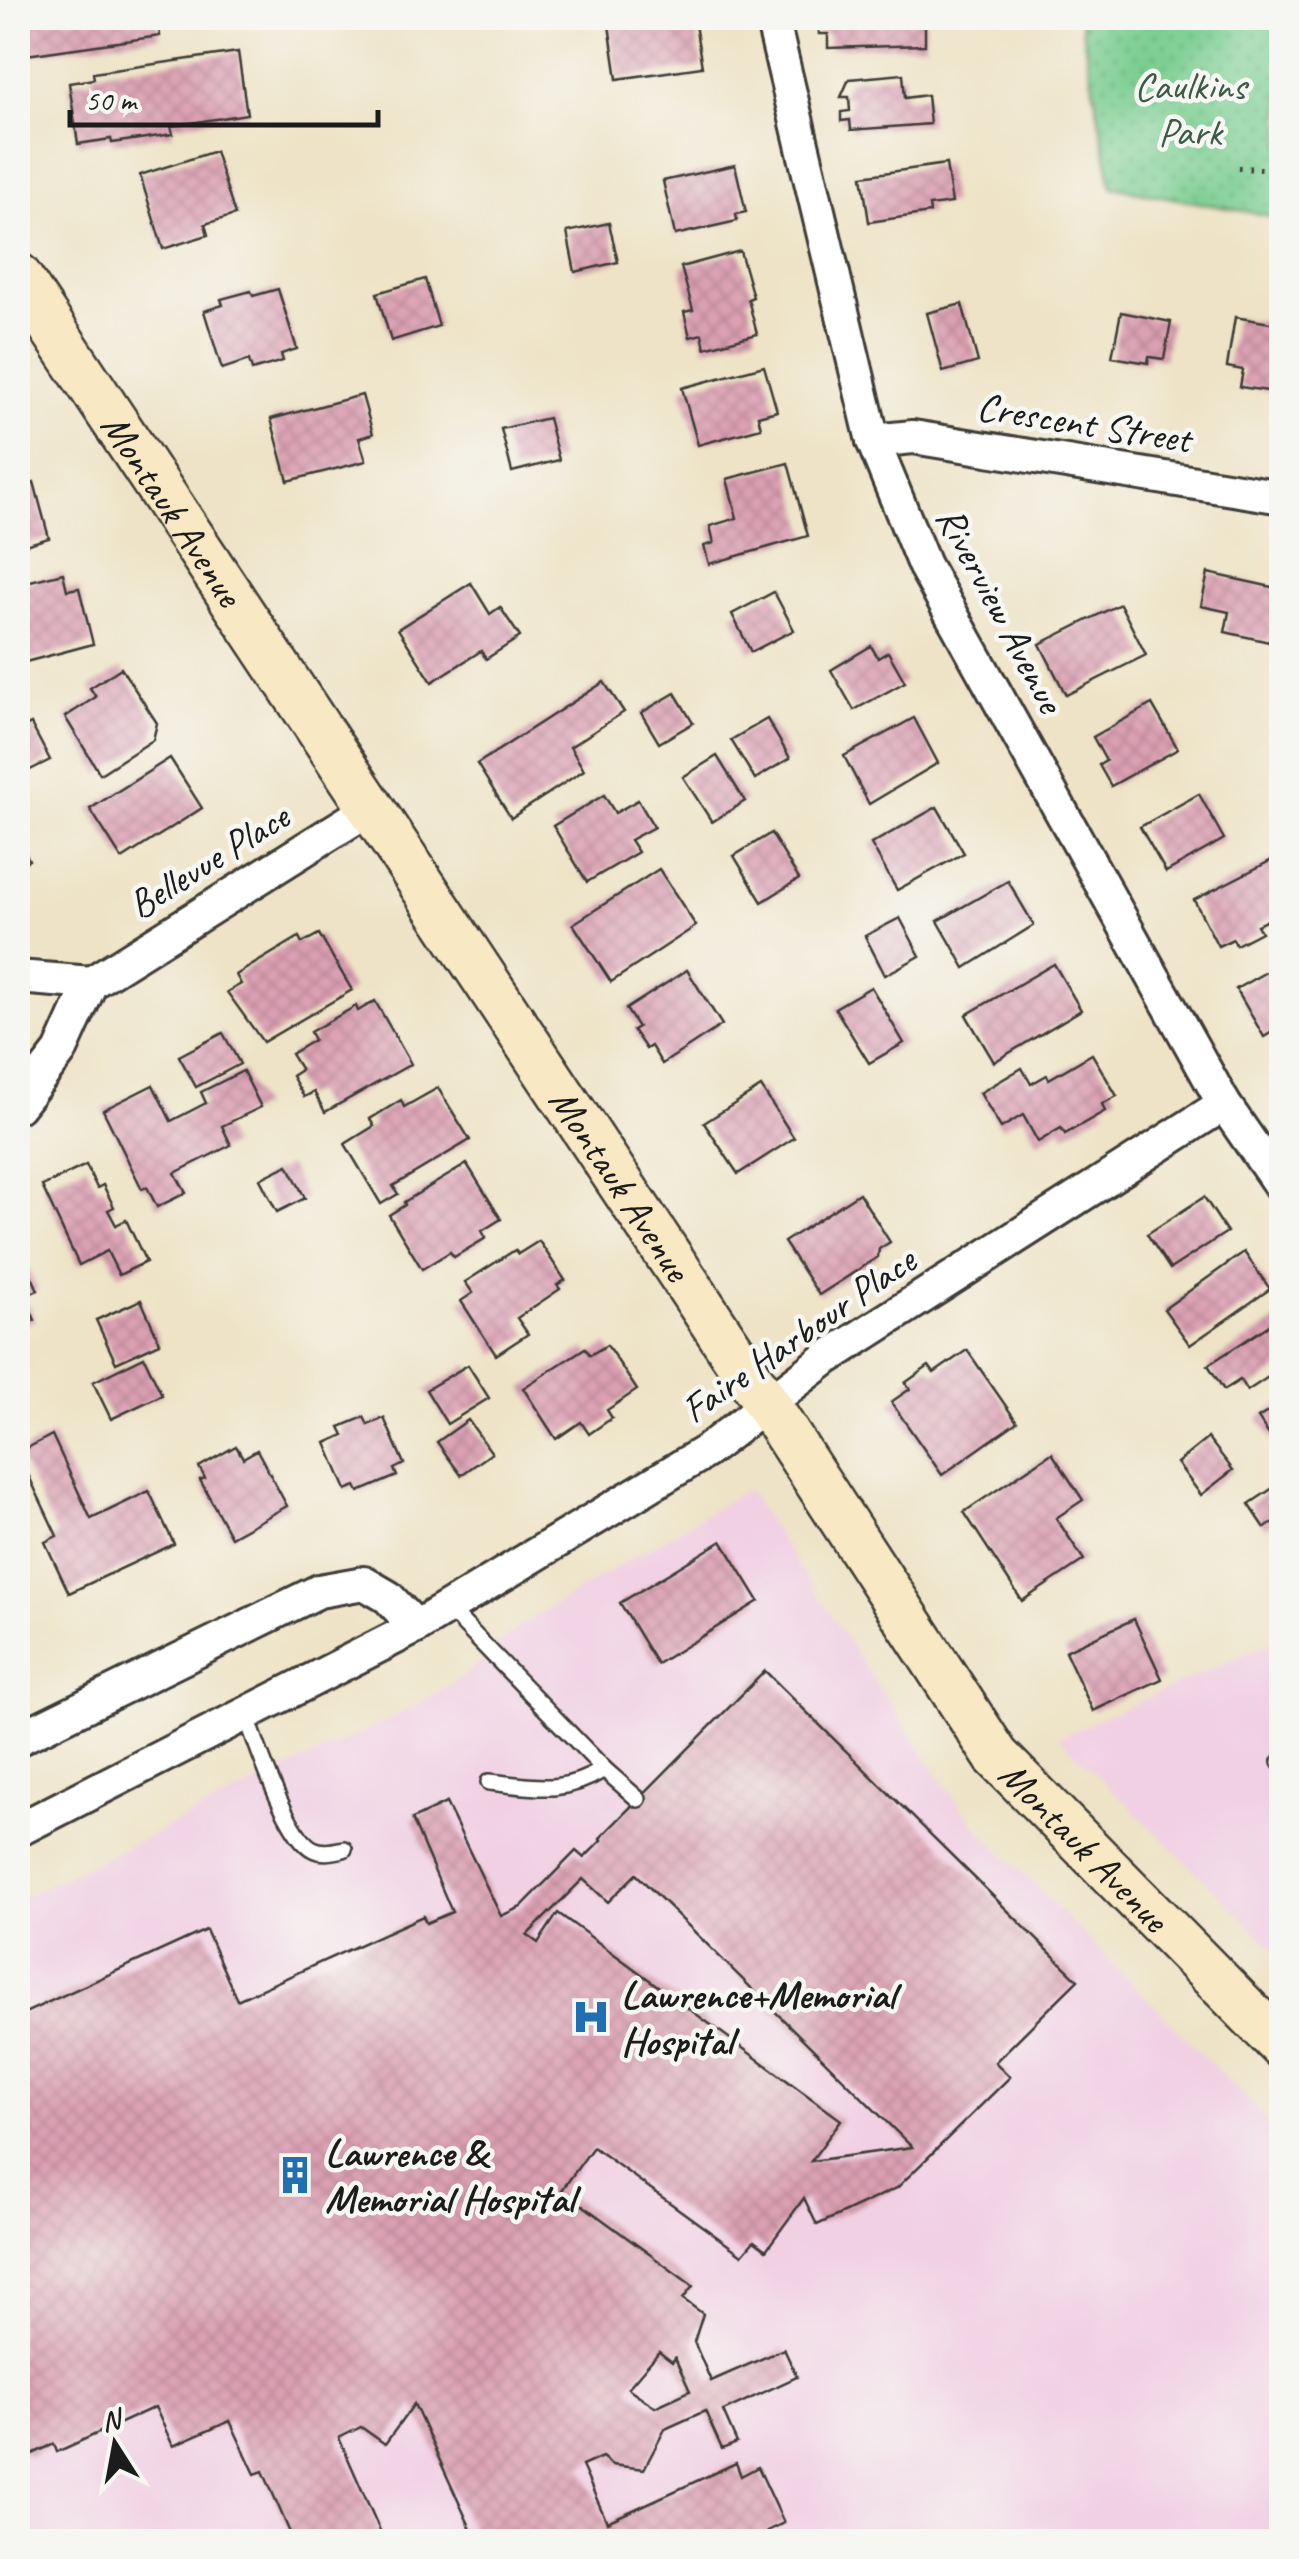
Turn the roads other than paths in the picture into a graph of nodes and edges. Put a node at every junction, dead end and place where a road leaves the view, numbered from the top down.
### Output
1 (772, 18) edge
2 (22, 294) edge
3 (873, 441) junction
4 (1282, 498) edge
5 (369, 809) junction
6 (18, 977) edge
7 (91, 983) junction
8 (1224, 1104) junction
9 (18, 1106) edge
10 (1282, 1188) edge
11 (767, 1404) junction
12 (448, 1608) junction
13 (416, 1627) junction
14 (246, 1715) junction
15 (18, 1739) edge
16 (604, 1769) junction
17 (488, 1782) dead end
18 (638, 1799) dead end
19 (18, 1830) edge
20 (344, 1849) dead end
21 (1282, 2046) edge

1 - 3 street, Riverview Avenue
2 - 5 street, Montauk Avenue
3 - 4 street, Crescent Street
3 - 8 street, Riverview Avenue
5 - 7 street, Bellevue Place
5 - 11 street, Montauk Avenue
6 - 7 street
7 - 9 street
8 - 10 street, Riverview Avenue
8 - 11 street, Faire Harbour Place
11 - 12 street, Faire Harbour Place
11 - 21 street, Montauk Avenue
12 - 13 street, Faire Harbour Place
12 - 16 lane
13 - 14 street, Faire Harbour Place
13 - 15 street
14 - 19 street, Faire Harbour Place
14 - 20 lane
16 - 17 lane
16 - 18 lane

